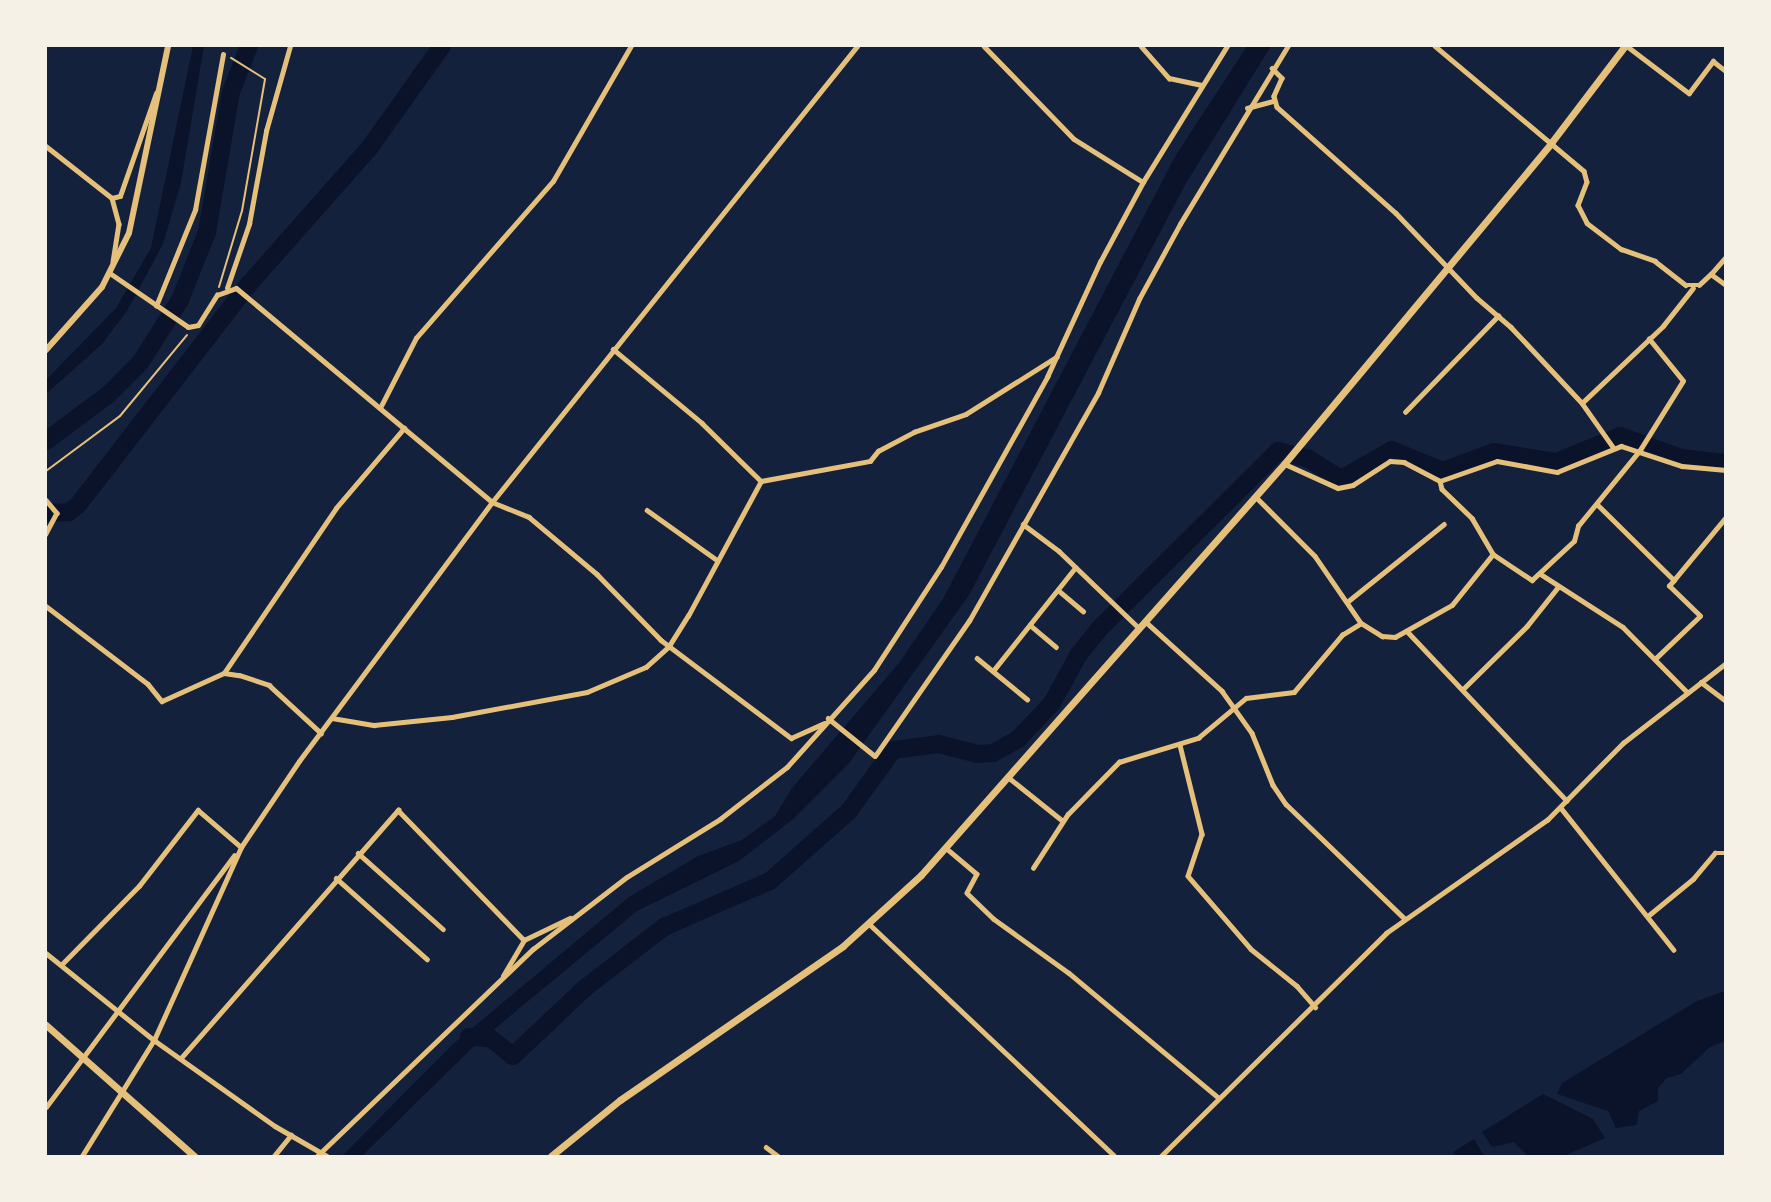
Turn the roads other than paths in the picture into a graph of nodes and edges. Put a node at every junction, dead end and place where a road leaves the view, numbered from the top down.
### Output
1 (168, 46) edge
2 (290, 46) edge
3 (631, 46) edge
4 (857, 46) edge
5 (984, 46) edge
6 (1141, 46) edge
7 (1227, 46) edge
8 (1288, 46) edge
9 (1436, 46) edge
10 (1626, 46) edge
11 (223, 55) dead end
12 (1272, 68) junction
13 (1726, 71) edge
14 (159, 85) junction
15 (1202, 85) junction
16 (1273, 101) junction
17 (1247, 108) junction
18 (1551, 143) junction
19 (46, 146) edge
20 (1143, 182) junction
21 (112, 198) junction
22 (1726, 257) edge
23 (1450, 267) junction
24 (111, 274) junction
25 (1711, 274) junction
26 (1726, 285) edge
27 (227, 288) junction
28 (1693, 288) junction
29 (156, 306) junction
30 (1498, 316) junction
31 (1649, 339) junction
32 (612, 348) junction
33 (46, 350) edge
34 (1057, 356) junction
35 (1582, 403) junction
36 (381, 406) junction
37 (1405, 412) dead end
38 (404, 428) junction
39 (1611, 445) junction
40 (1641, 449) junction
41 (1285, 463) junction
42 (1726, 470) edge
43 (761, 481) junction
44 (1440, 481) junction
45 (1256, 497) junction
46 (46, 500) edge
47 (492, 502) junction
48 (1598, 505) junction
49 (647, 510) dead end
50 (1726, 517) edge
51 (1023, 524) junction
52 (1444, 524) dead end
53 (46, 534) edge
54 (1493, 554) junction
55 (717, 561) junction
56 (1076, 568) junction
57 (1542, 575) junction
58 (1674, 580) junction
59 (1558, 587) junction
60 (1058, 590) junction
61 (1347, 602) junction
62 (46, 606) edge
63 (1083, 611) dead end
64 (1362, 623) junction
65 (1030, 625) junction
66 (1143, 626) junction
67 (1407, 631) junction
68 (669, 646) junction
69 (1056, 647) dead end
70 (977, 658) dead end
71 (1655, 659) junction
72 (1725, 664) edge
73 (993, 671) junction
74 (223, 673) junction
75 (1701, 682) junction
76 (1464, 688) junction
77 (1687, 692) junction
78 (1027, 699) dead end
79 (1726, 701) edge
80 (1235, 708) junction
81 (332, 718) junction
82 (829, 721) junction
83 (321, 733) junction
84 (1180, 745) junction
85 (1008, 777) junction
86 (1567, 801) junction
87 (1561, 808) junction
88 (1063, 821) junction
89 (241, 847) junction
90 (946, 848) junction
91 (358, 853) junction
92 (1726, 853) edge
93 (1033, 868) dead end
94 (336, 878) junction
95 (1649, 915) junction
96 (573, 918) junction
97 (1405, 919) junction
98 (869, 924) junction
99 (443, 929) dead end
100 (524, 940) junction
101 (1674, 950) dead end
102 (46, 953) edge
103 (427, 959) dead end
104 (61, 965) junction
105 (502, 976) junction
106 (1315, 1007) junction
107 (118, 1010) junction
108 (46, 1025) edge
109 (154, 1040) junction
110 (83, 1056) junction
111 (181, 1058) junction
112 (125, 1092) junction
113 (1219, 1098) junction
114 (46, 1107) edge
115 (291, 1135) junction
116 (766, 1147) dead end
117 (319, 1154) edge
118 (552, 1156) edge
119 (82, 1157) edge
120 (194, 1157) edge
121 (274, 1157) edge
122 (327, 1157) edge
123 (778, 1157) edge
124 (1114, 1157) edge
125 (1161, 1157) edge

1 - 14 main road
2 - 27 street
3 - 36 street
4 - 32 street
5 - 20 street
6 - 15 street
7 - 15 street
8 - 12 street
9 - 18 street
10 - 13 street
10 - 18 main road
11 - 29 street
12 - 16 street
12 - 17 street
14 - 21 street
14 - 24 main road
15 - 20 street
16 - 17 street
16 - 23 street
17 - 51 street
18 - 23 main road
18 - 28 street
19 - 21 street
20 - 34 street
21 - 24 street
22 - 25 street
23 - 30 street
23 - 41 main road
24 - 29 street
24 - 33 main road
25 - 26 street
25 - 28 street
27 - 29 street
27 - 36 street
28 - 31 street
30 - 35 street
30 - 37 street
31 - 35 street
31 - 40 street
32 - 43 street
32 - 47 street
34 - 43 street
34 - 82 street
35 - 39 street
36 - 38 street
38 - 47 street
38 - 74 street
39 - 40 street
39 - 44 street
40 - 42 street
40 - 48 street
41 - 44 street
41 - 45 main road
43 - 55 street
44 - 54 street
45 - 61 street
45 - 66 main road
46 - 53 street
47 - 68 street
47 - 81 street
48 - 57 street
48 - 58 street
49 - 55 street
50 - 58 street
51 - 56 street
51 - 82 street
52 - 61 street
54 - 57 street
54 - 67 street
55 - 68 street
56 - 60 street
56 - 66 street
57 - 59 street
58 - 71 street
59 - 71 street
59 - 76 street
60 - 63 street
60 - 65 street
61 - 64 street
62 - 74 street
64 - 67 street
64 - 80 street
65 - 69 street
65 - 73 street
66 - 80 street
66 - 85 main road
67 - 76 street
68 - 81 street
68 - 82 street
70 - 73 street
71 - 77 street
72 - 75 street
73 - 78 street
74 - 83 street
75 - 77 street
75 - 79 street
76 - 86 street
77 - 86 street
80 - 84 street
80 - 97 street
81 - 83 street
82 - 96 street
83 - 89 street
84 - 88 street
84 - 106 street
85 - 88 street
85 - 90 main road
86 - 87 street
87 - 95 street
87 - 97 street
88 - 93 street
89 - 104 street
89 - 107 street
89 - 109 street
90 - 98 main road
90 - 113 street
91 - 94 street
91 - 99 street
91 - 100 street
92 - 95 street
94 - 103 street
94 - 111 street
95 - 101 street
96 - 100 street
96 - 105 street
97 - 106 street
98 - 118 main road
98 - 124 street
100 - 105 street
102 - 104 street
104 - 107 street
105 - 117 street
106 - 113 street
107 - 109 street
107 - 110 street
108 - 110 main road
109 - 111 street
109 - 112 street
110 - 112 main road
110 - 114 street
111 - 115 street
112 - 119 street
112 - 120 main road
113 - 125 street
115 - 117 street
115 - 121 street
116 - 123 street
117 - 122 street

